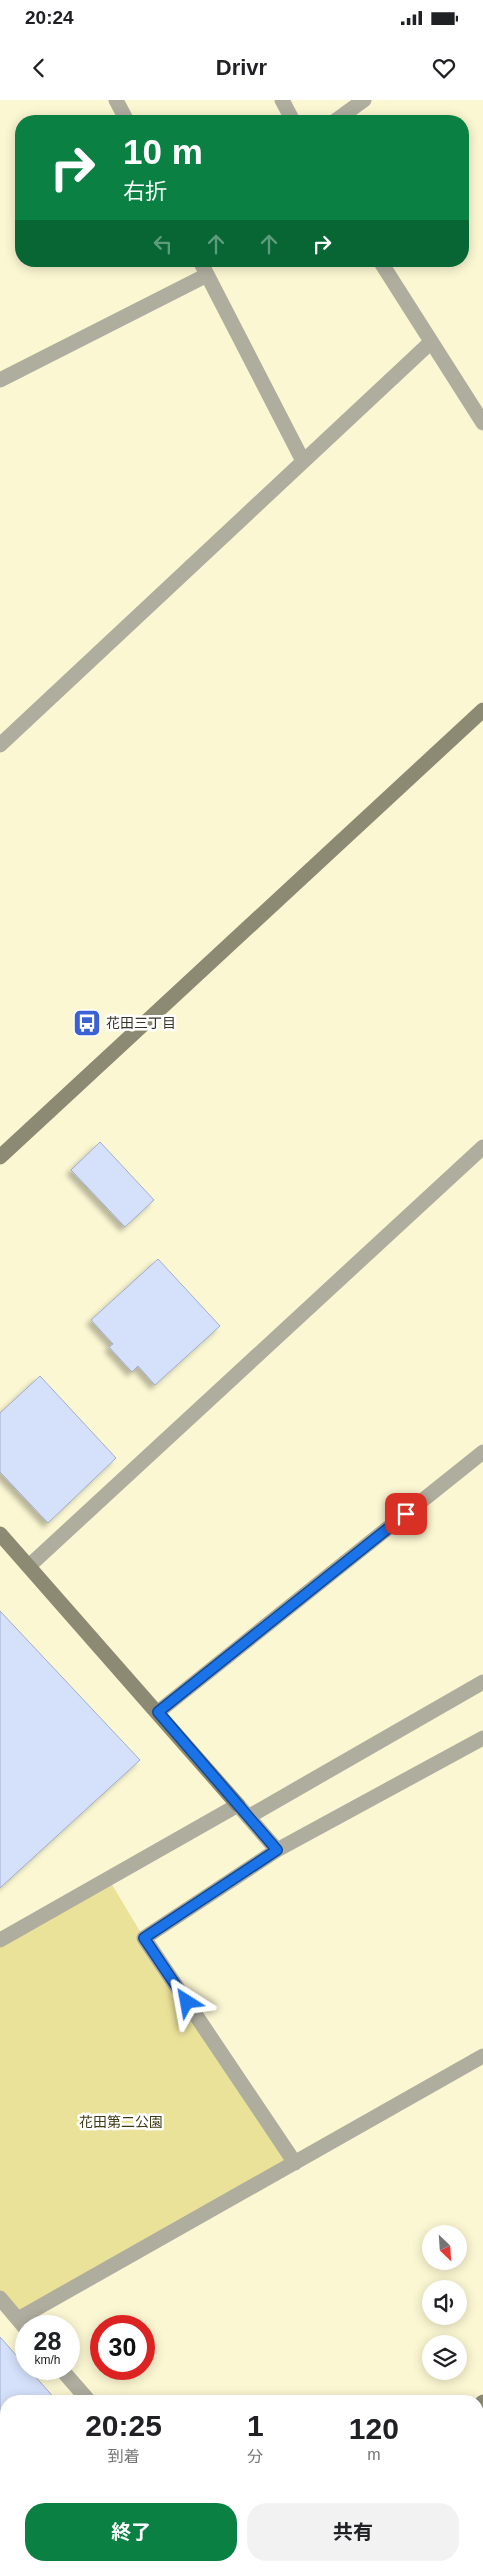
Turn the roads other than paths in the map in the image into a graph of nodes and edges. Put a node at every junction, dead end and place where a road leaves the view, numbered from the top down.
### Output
1 (116, 100) edge
2 (282, 100) edge
3 (364, 100) edge
4 (124, 115) edge
5 (290, 115) edge
6 (343, 115) edge
7 (203, 267) edge
8 (384, 267) edge
9 (207, 275) junction
10 (431, 342) junction
11 (0, 380) edge
12 (483, 423) edge
13 (303, 461) junction
14 (483, 710) edge
15 (0, 745) edge
16 (483, 1147) edge
17 (0, 1157) edge
18 (483, 1452) edge
19 (0, 1534) edge
20 (29, 1566) junction
21 (483, 1682) edge
22 (158, 1712) junction
23 (483, 1738) edge
24 (238, 1805) junction
25 (248, 1817) junction
26 (277, 1850) junction
27 (0, 1940) edge
28 (483, 2056) edge
29 (295, 2163) junction
30 (0, 2298) edge
31 (37, 2315) edge
32 (15, 2316) edge
33 (71, 2380) edge
34 (84, 2395) edge

1 - 4 street
2 - 5 street
3 - 6 street
7 - 9 street
8 - 10 street
9 - 11 street
9 - 13 street
10 - 12 street
10 - 13 street
13 - 15 street
14 - 17 street
16 - 20 street
18 - 22 street
19 - 20 street
20 - 22 street
21 - 25 street
22 - 24 street
23 - 26 street
24 - 25 street
24 - 27 street
25 - 26 street
26 - 29 street
28 - 29 street
29 - 31 street
30 - 32 street
33 - 34 street

